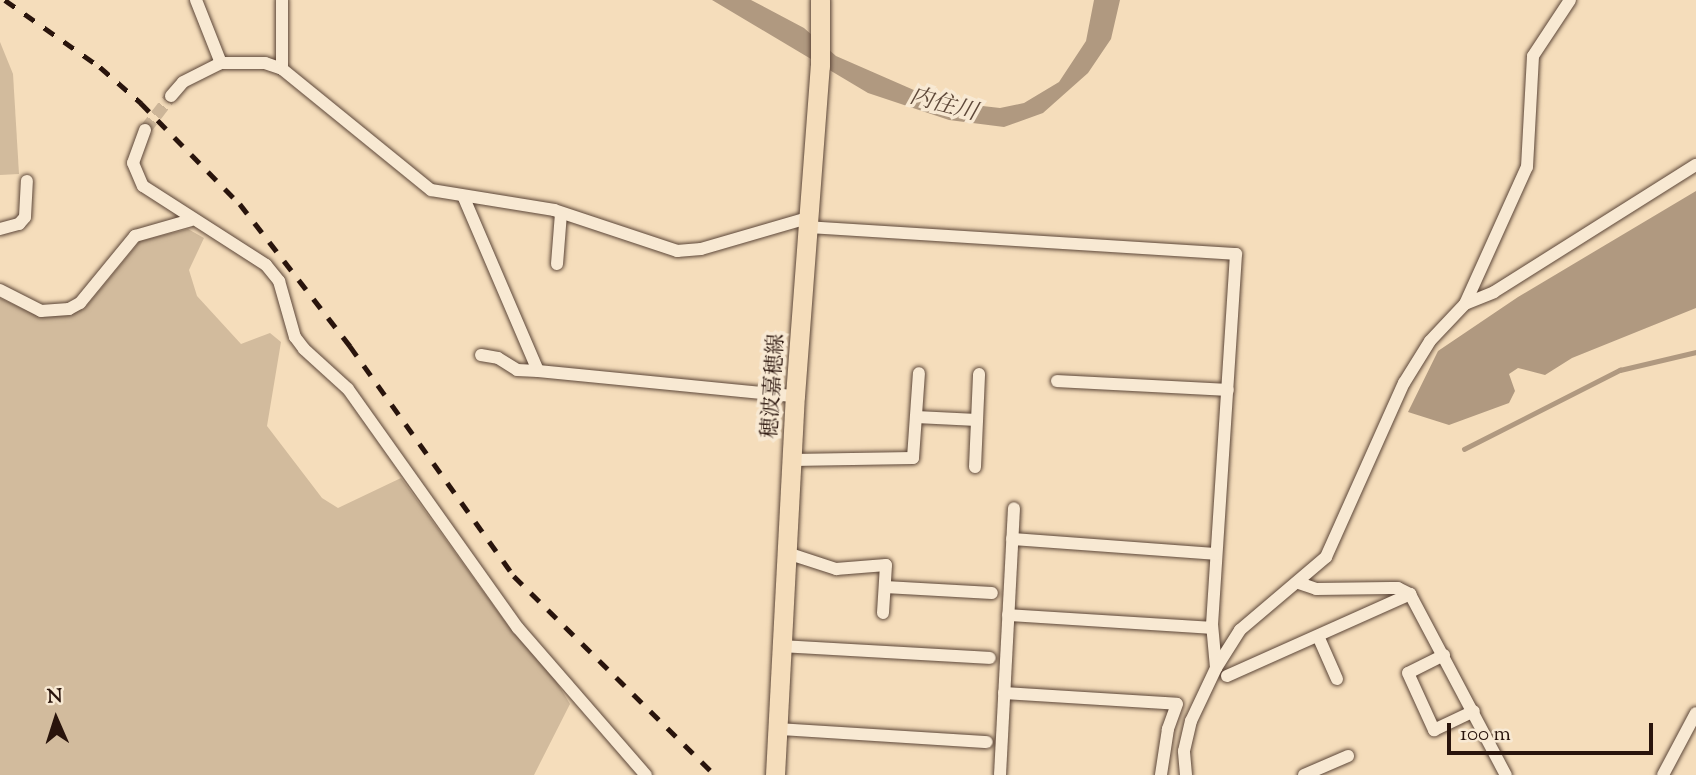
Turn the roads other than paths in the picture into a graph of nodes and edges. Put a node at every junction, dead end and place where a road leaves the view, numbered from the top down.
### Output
1 (196, 0) edge
2 (282, 0) edge
3 (1570, 0) edge
4 (820, 6) edge
5 (221, 62) junction
6 (282, 69) junction
7 (171, 96) tunnel mouth
8 (145, 130) tunnel mouth
9 (1696, 165) edge
10 (27, 181) dead end
11 (464, 198) junction
12 (561, 213) junction
13 (191, 220) junction
14 (807, 223) junction
15 (0, 229) edge
16 (557, 264) dead end
17 (0, 290) edge
18 (1465, 304) junction
19 (481, 355) dead end
20 (538, 371) junction
21 (919, 373) dead end
22 (979, 374) dead end
23 (1058, 381) dead end
24 (1228, 390) junction
25 (795, 396) junction
26 (916, 417) junction
27 (977, 420) junction
28 (792, 460) junction
29 (975, 467) dead end
30 (1014, 508) dead end
31 (1012, 539) junction
32 (787, 553) junction
33 (1215, 554) junction
34 (1299, 583) junction
35 (885, 587) junction
36 (992, 593) dead end
37 (1410, 594) junction
38 (883, 613) dead end
39 (1008, 615) junction
40 (1212, 628) junction
41 (1318, 636) junction
42 (782, 646) junction
43 (1444, 655) junction
44 (990, 658) dead end
45 (1216, 668) junction
46 (1227, 676) dead end
47 (1337, 679) dead end
48 (1004, 693) junction
49 (1474, 711) junction
50 (1696, 713) edge
51 (779, 729) junction
52 (987, 741) dead end
53 (1348, 756) dead end
54 (646, 775) edge
55 (775, 775) edge
56 (1000, 775) edge
57 (1009, 775) edge
58 (1161, 775) edge
59 (1186, 775) edge
60 (1304, 775) edge
61 (1506, 775) edge
62 (1663, 775) edge

1 - 5 street
2 - 6 street
3 - 18 street
4 - 14 main road, 穂波嘉穂線
5 - 6 street
5 - 7 street
6 - 11 street
8 - 13 street
9 - 18 street
10 - 15 street
11 - 12 street
11 - 20 street
12 - 14 street
12 - 16 street
13 - 17 street
13 - 54 street
14 - 24 street
14 - 25 main road, 穂波嘉穂線
18 - 34 street
19 - 20 street
20 - 25 street
21 - 26 street
22 - 27 street
23 - 24 street
24 - 33 street
25 - 28 main road, 穂波嘉穂線
26 - 27 street
26 - 28 street
27 - 29 street
28 - 32 main road, 穂波嘉穂線
30 - 31 street
31 - 33 street
31 - 39 street
32 - 35 street
32 - 42 main road, 穂波嘉穂線
33 - 40 street
34 - 37 street
34 - 45 street
35 - 36 street
35 - 38 street
37 - 41 street
37 - 43 street
39 - 40 street
39 - 48 street
40 - 45 street
41 - 46 street
41 - 47 street
42 - 44 street
42 - 51 main road, 穂波嘉穂線
43 - 49 street
43 - 49 street
45 - 59 street
48 - 56 street
48 - 58 street
49 - 61 street
50 - 62 street
51 - 52 street
51 - 55 main road, 穂波嘉穂線
53 - 60 street
56 - 57 street

